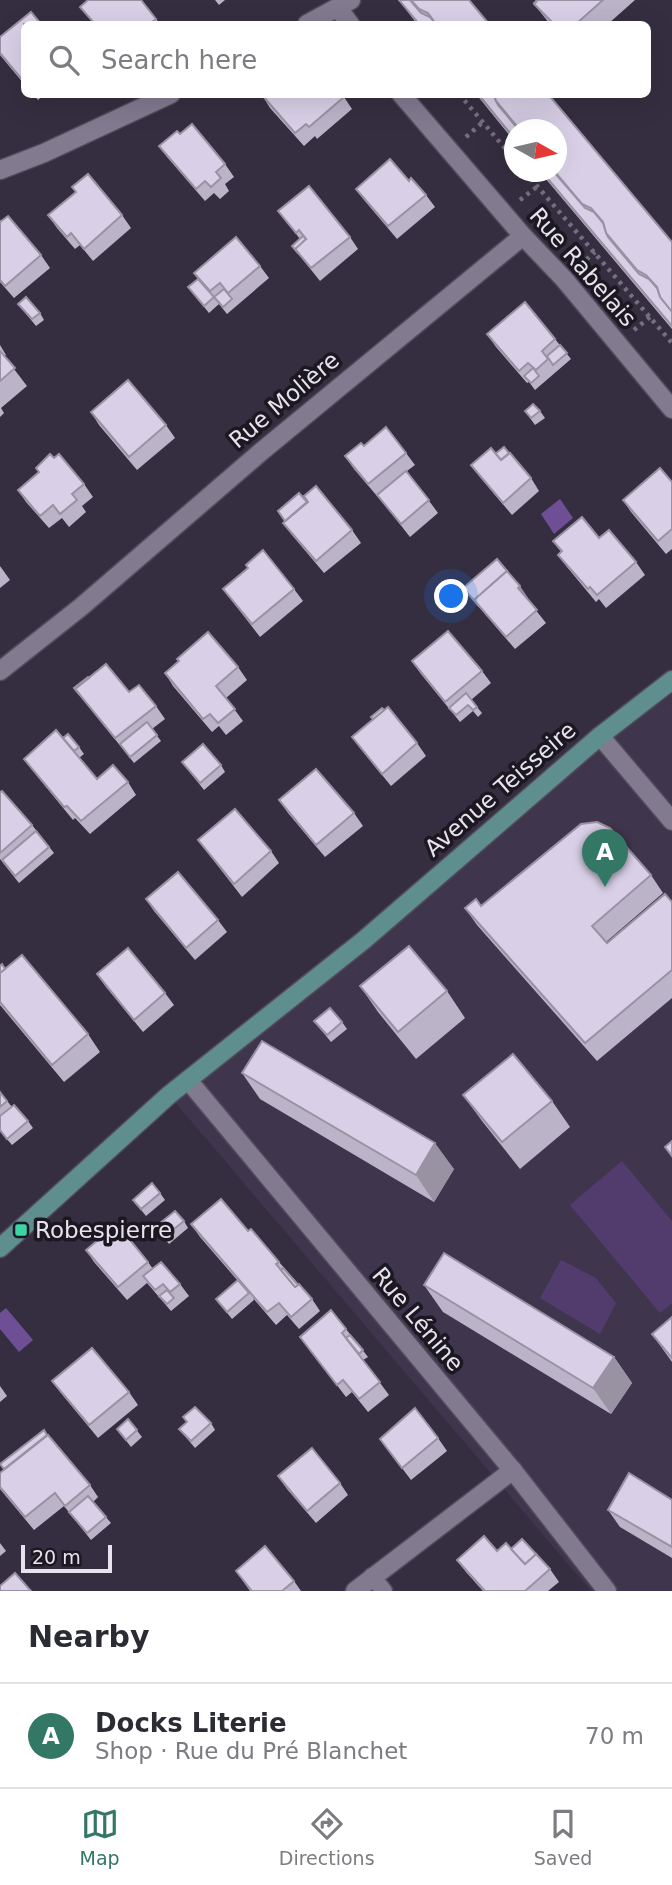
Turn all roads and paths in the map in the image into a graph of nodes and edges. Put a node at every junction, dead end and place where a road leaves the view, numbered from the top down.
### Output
1 (345, 4) edge
2 (313, 21) edge
3 (349, 21) edge
4 (162, 98) edge
5 (404, 98) edge
6 (463, 98) edge
7 (504, 147) edge
8 (0, 170) edge
9 (535, 182) edge
10 (523, 236) junction
11 (672, 343) edge
12 (672, 409) edge
13 (0, 671) edge
14 (672, 680) edge
15 (600, 736) junction
16 (672, 821) edge
17 (188, 1080) junction
18 (0, 1248) edge
19 (513, 1471) junction
20 (372, 1576) junction
21 (355, 1591) edge
22 (384, 1591) edge
23 (607, 1591) edge

1 - 2 street
1 - 3 street
4 - 8 street
5 - 10 street, Rue Rabelais
6 - 7 path
9 - 11 path
10 - 12 street, Rue Rabelais
10 - 13 street, Rue Molière
14 - 15 street, Avenue Teisseire
15 - 16 street
15 - 17 street, Avenue Teisseire
17 - 18 street, Avenue Teisseire
17 - 19 street, Rue Lénine
19 - 20 street
19 - 23 street, Rue Lénine
20 - 21 street
20 - 22 lane

